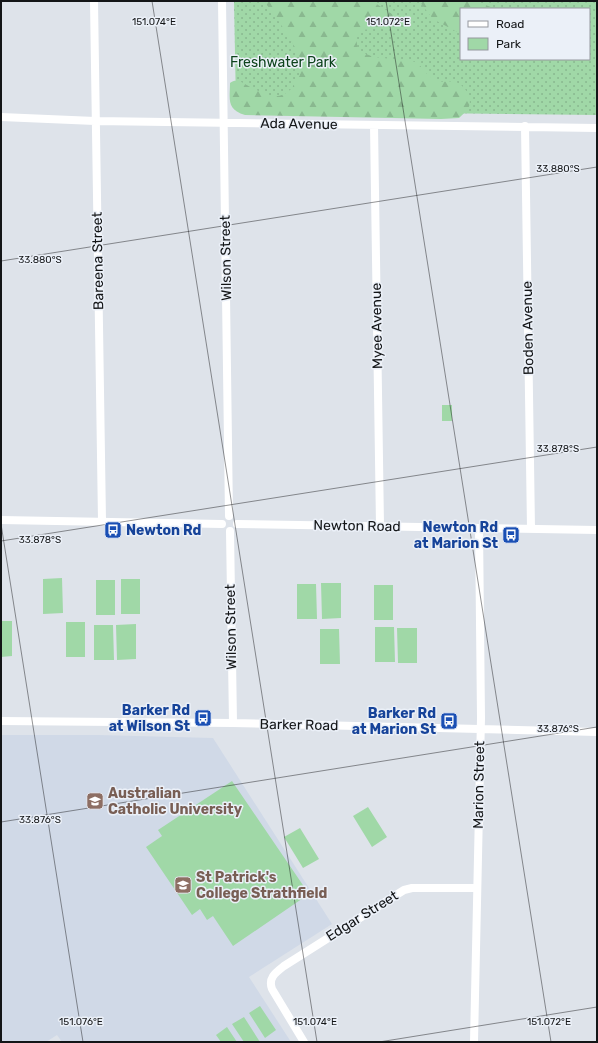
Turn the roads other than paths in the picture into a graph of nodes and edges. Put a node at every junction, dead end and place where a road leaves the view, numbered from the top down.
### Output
1 (94, 1) edge
2 (222, 1) edge
3 (1, 117) edge
4 (95, 121) junction
5 (224, 122) junction
6 (374, 125) junction
7 (525, 126) junction
8 (597, 128) edge
9 (229, 516) junction
10 (1, 520) edge
11 (102, 520) junction
12 (222, 524) junction
13 (237, 524) junction
14 (380, 526) junction
15 (479, 528) junction
16 (531, 529) junction
17 (597, 530) edge
18 (230, 531) junction
19 (1, 721) edge
20 (233, 724) junction
21 (480, 729) junction
22 (597, 732) edge
23 (477, 888) junction
24 (304, 1042) edge
25 (474, 1042) edge

1 - 4 street, Bareena Street
2 - 5 street, Wilson Street
3 - 4 street, Ada Avenue
4 - 5 street, Ada Avenue
4 - 11 street, Bareena Street
5 - 6 street, Ada Avenue
5 - 9 street, Wilson Street
6 - 7 street, Ada Avenue
6 - 14 street, Myee Avenue
7 - 8 street, Ada Avenue
7 - 16 street, Boden Avenue
9 - 12 street
9 - 13 street
10 - 11 street
11 - 12 street
12 - 18 street
13 - 14 street, Newton Road
13 - 18 street
14 - 15 street, Newton Road
15 - 16 street, Newton Road
15 - 21 street, Marion Street
16 - 17 street, Newton Road
18 - 20 street, Wilson Street
19 - 20 street, Barker Road
20 - 21 street, Barker Road
21 - 22 street, Barker Road
21 - 23 street, Marion Street
23 - 24 street, Edgar Street
23 - 25 street, Marion Street

